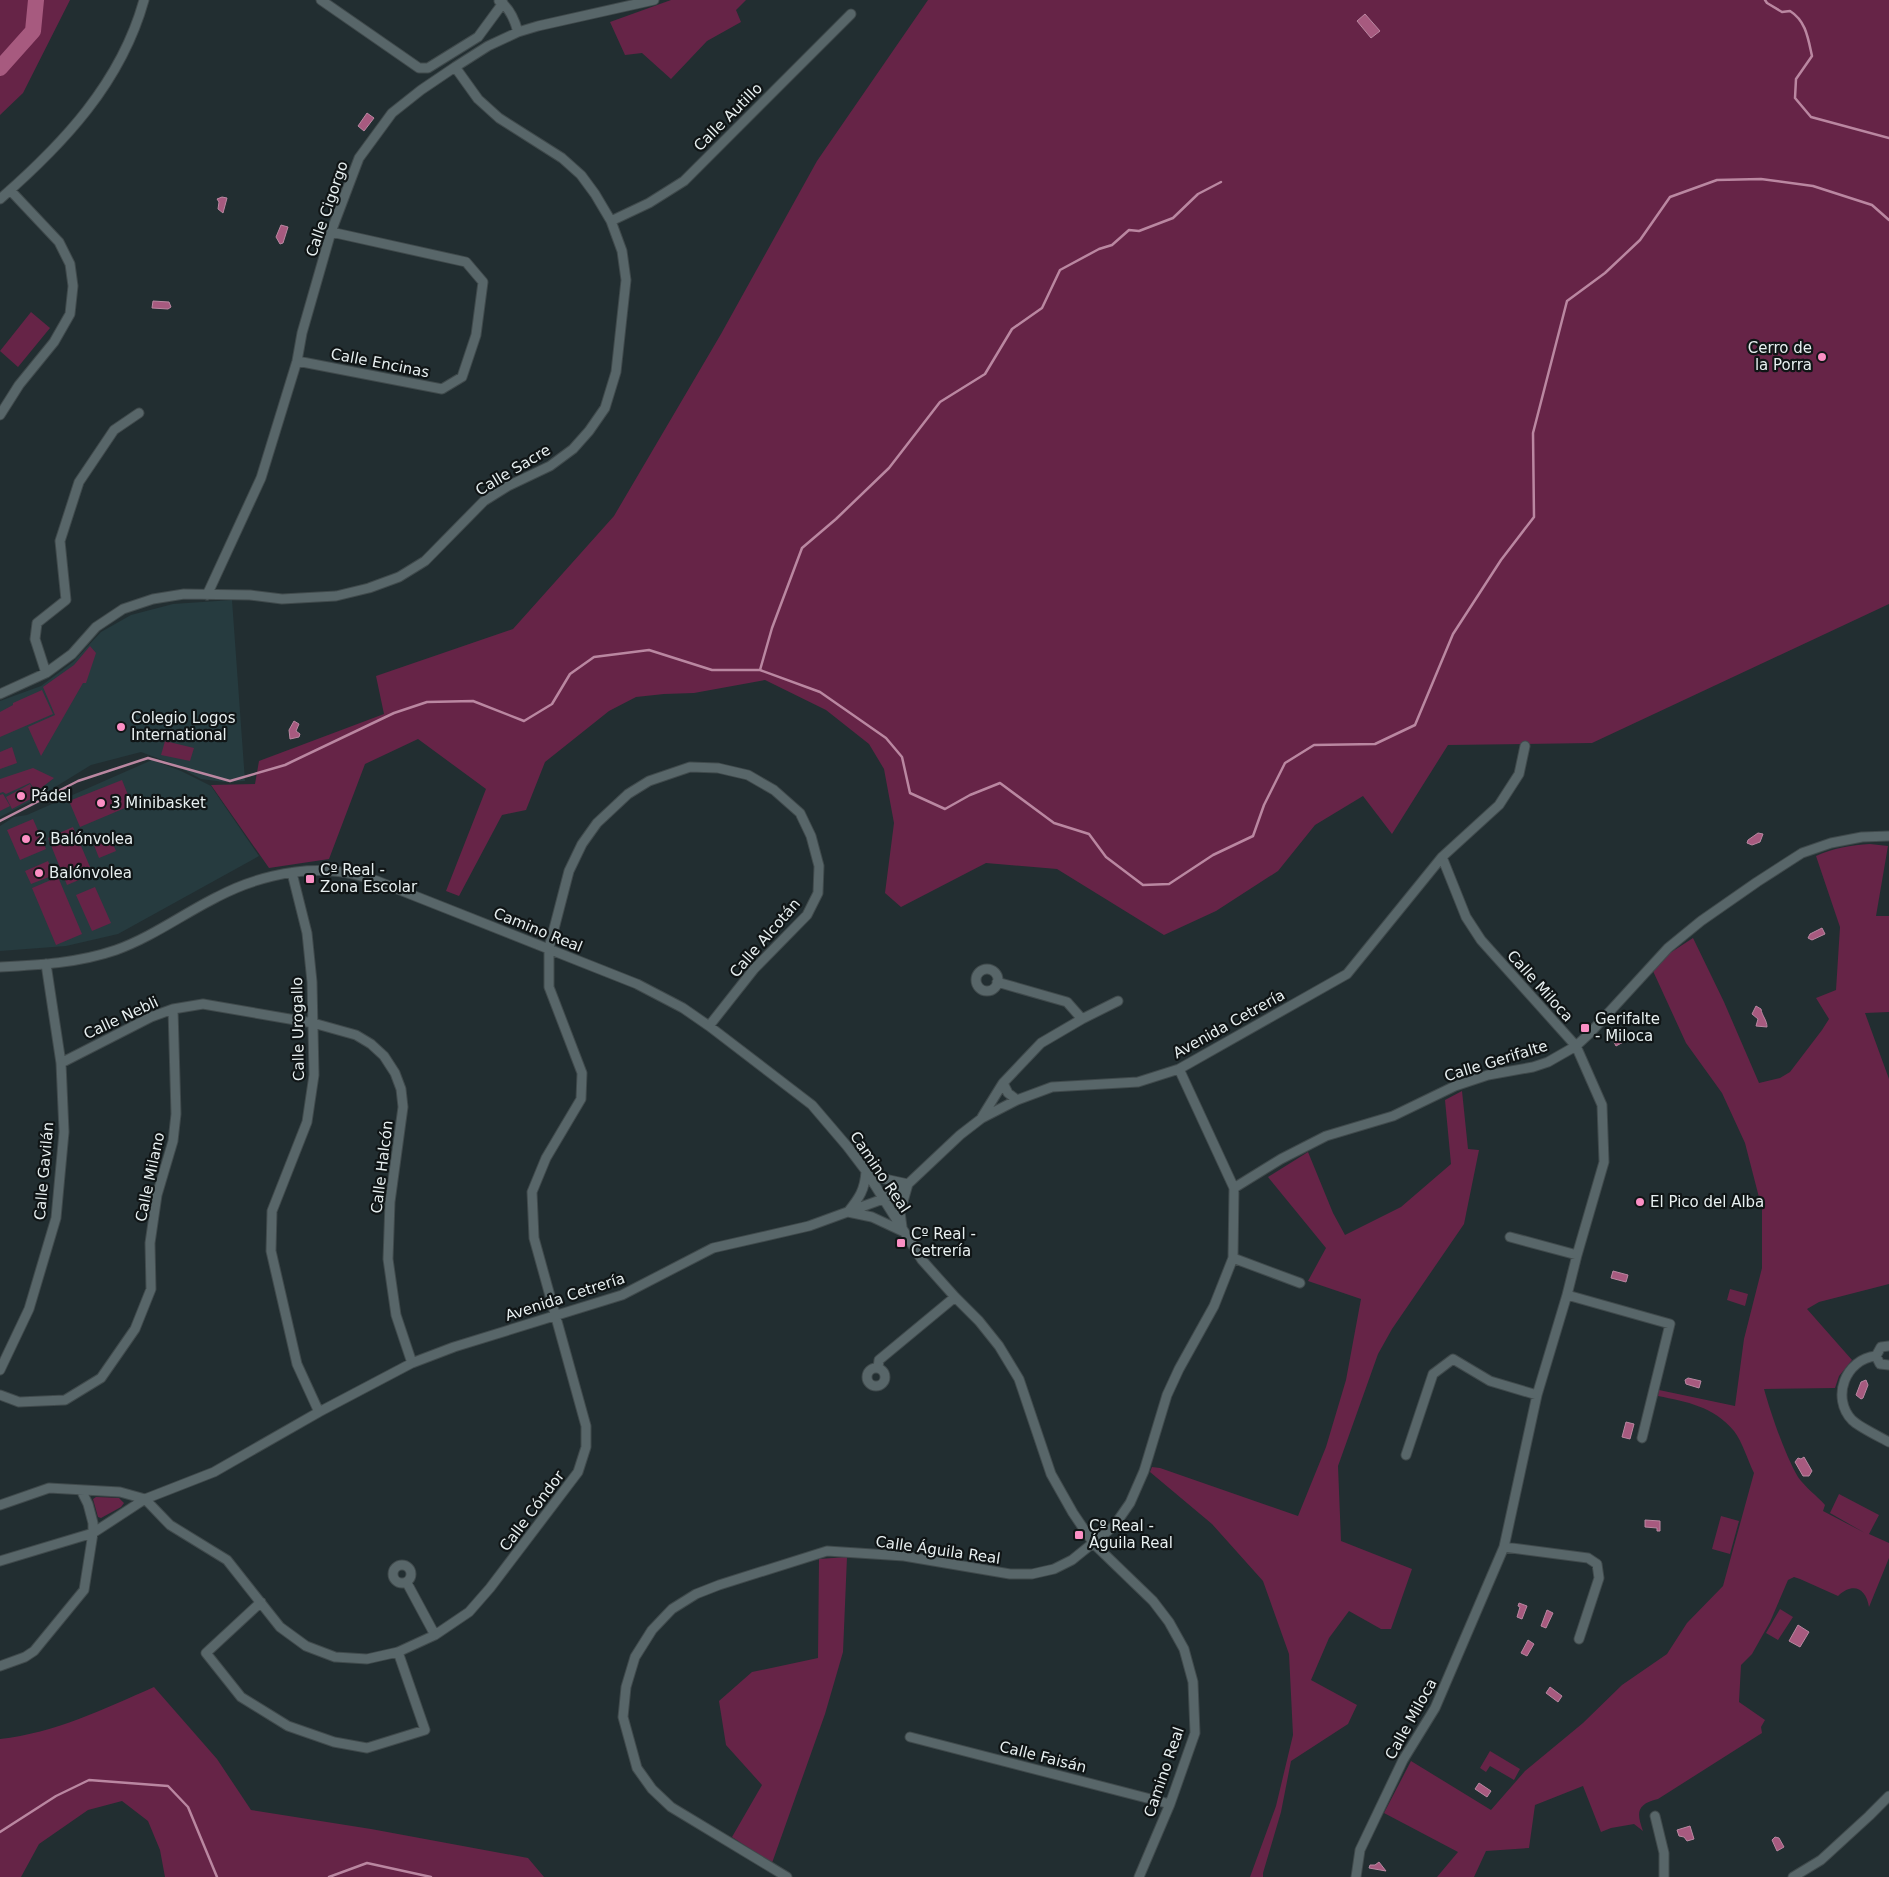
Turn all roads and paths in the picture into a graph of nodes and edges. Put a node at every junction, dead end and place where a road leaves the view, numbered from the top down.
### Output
1 (144, 0) edge
2 (321, 0) edge
3 (654, 0) edge
4 (500, 2) edge
5 (851, 14) dead end
6 (518, 32) junction
7 (455, 67) junction
8 (10, 190) junction
9 (0, 199) edge
10 (611, 221) junction
11 (331, 232) junction
12 (297, 361) junction
13 (139, 413) dead end
14 (0, 415) edge
15 (206, 595) junction
16 (46, 673) junction
17 (0, 694) edge
18 (1525, 746) dead end
19 (1889, 836) edge
20 (1442, 857) junction
21 (292, 873) junction
22 (549, 948) junction
23 (46, 964) junction
24 (0, 967) edge
25 (997, 982) dead end
26 (1118, 1001) dead end
27 (173, 1009) junction
28 (1082, 1018) junction
29 (313, 1023) junction
30 (709, 1026) junction
31 (1576, 1046) junction
32 (61, 1062) junction
33 (1179, 1069) junction
34 (1003, 1083) junction
35 (1017, 1100) junction
36 (982, 1118) junction
37 (866, 1171) junction
38 (908, 1184) junction
39 (1234, 1188) junction
40 (883, 1199) junction
41 (848, 1212) junction
42 (902, 1231) junction
43 (1510, 1237) dead end
44 (1577, 1255) junction
45 (1233, 1258) junction
46 (1300, 1282) dead end
47 (1568, 1296) junction
48 (954, 1297) junction
49 (555, 1317) junction
50 (1889, 1346) edge
51 (1876, 1356) junction
52 (412, 1363) junction
53 (1889, 1365) edge
54 (878, 1368) dead end
55 (0, 1370) edge
56 (0, 1395) edge
57 (1537, 1395) junction
58 (319, 1412) junction
59 (1642, 1438) dead end
60 (1889, 1442) edge
61 (1406, 1455) dead end
62 (81, 1490) junction
63 (145, 1499) junction
64 (0, 1504) edge
65 (93, 1533) junction
66 (1094, 1544) junction
67 (1504, 1547) junction
68 (0, 1562) edge
69 (407, 1583) dead end
70 (261, 1602) junction
71 (436, 1635) junction
72 (1578, 1639) dead end
73 (398, 1652) junction
74 (0, 1666) edge
75 (910, 1737) dead end
76 (1889, 1796) edge
77 (1170, 1804) junction
78 (1656, 1816) dead end
79 (787, 1877) edge
80 (1139, 1877) edge
81 (1356, 1877) edge
82 (1664, 1877) edge
83 (1793, 1877) edge

1 - 8 street
2 - 4 street
3 - 6 street, Calle Cigorgo
4 - 6 street
5 - 10 street, Calle Autillo
6 - 7 street, Calle Cigorgo
7 - 10 street, Calle Sacre
7 - 11 street, Calle Cigorgo
8 - 9 street
8 - 14 street
10 - 15 street, Calle Sacre
11 - 12 street, Calle Cigorgo
11 - 12 street, Calle Encinas
12 - 15 street, Calle Cigorgo
13 - 16 street
15 - 16 street, Calle Sacre
16 - 17 street, Calle Sacre
18 - 20 street, Avenida Cetrería
19 - 31 street, Calle Gerifalte
20 - 31 street, Calle Miloca
20 - 33 street, Avenida Cetrería
21 - 22 street, Camino Real
21 - 23 street, Camino Real
21 - 29 street, Calle Urogallo
22 - 30 street, Camino Real
22 - 30 street, Calle Alcotán
22 - 49 street, Calle Alcotán
23 - 24 street, Camino Real
23 - 32 street, Calle Gavilán
25 - 28 street
26 - 28 street
27 - 29 street, Calle Nebli
27 - 32 street, Calle Nebli
27 - 56 street, Calle Milano
28 - 34 street
29 - 52 street, Calle Halcón
29 - 58 street, Calle Urogallo
30 - 37 street, Camino Real
31 - 39 street, Calle Gerifalte
31 - 44 street, Calle Miloca
32 - 55 street, Calle Gavilán
33 - 35 street, Avenida Cetrería
33 - 39 street, Calle Águila Real
34 - 35 street
34 - 36 street
35 - 36 street, Avenida Cetrería
36 - 38 street, Avenida Cetrería
37 - 38 street
37 - 40 street, Camino Real
37 - 41 street
38 - 40 street, Avenida Cetrería
38 - 42 street
39 - 45 street, Calle Águila Real
40 - 41 street, Avenida Cetrería
40 - 42 street, Camino Real
41 - 42 street
41 - 49 street, Avenida Cetrería
42 - 48 street, Camino Real
43 - 44 street
44 - 47 street, Calle Miloca
45 - 46 street
45 - 66 street, Calle Águila Real
47 - 57 street, Calle Miloca
47 - 59 street
48 - 54 street
48 - 66 street, Camino Real
49 - 52 street, Avenida Cetrería
49 - 71 street, Calle Cóndor
50 - 51 street
51 - 53 street
51 - 60 street
52 - 58 street, Avenida Cetrería
57 - 61 street
57 - 67 street, Calle Miloca
58 - 63 street, Avenida Cetrería
62 - 63 street
62 - 64 street
62 - 65 street
63 - 65 street, Avenida Cetrería
63 - 70 street, Calle Cóndor
65 - 68 street, Avenida Cetrería
65 - 74 street
66 - 77 street, Camino Real
66 - 79 street, Calle Águila Real
67 - 72 street
67 - 81 street, Calle Miloca
69 - 71 street
70 - 73 street, Calle Cóndor
70 - 73 street
71 - 73 street, Calle Cóndor
75 - 77 street, Calle Faisán
76 - 83 street
77 - 80 street, Camino Real
78 - 82 street

